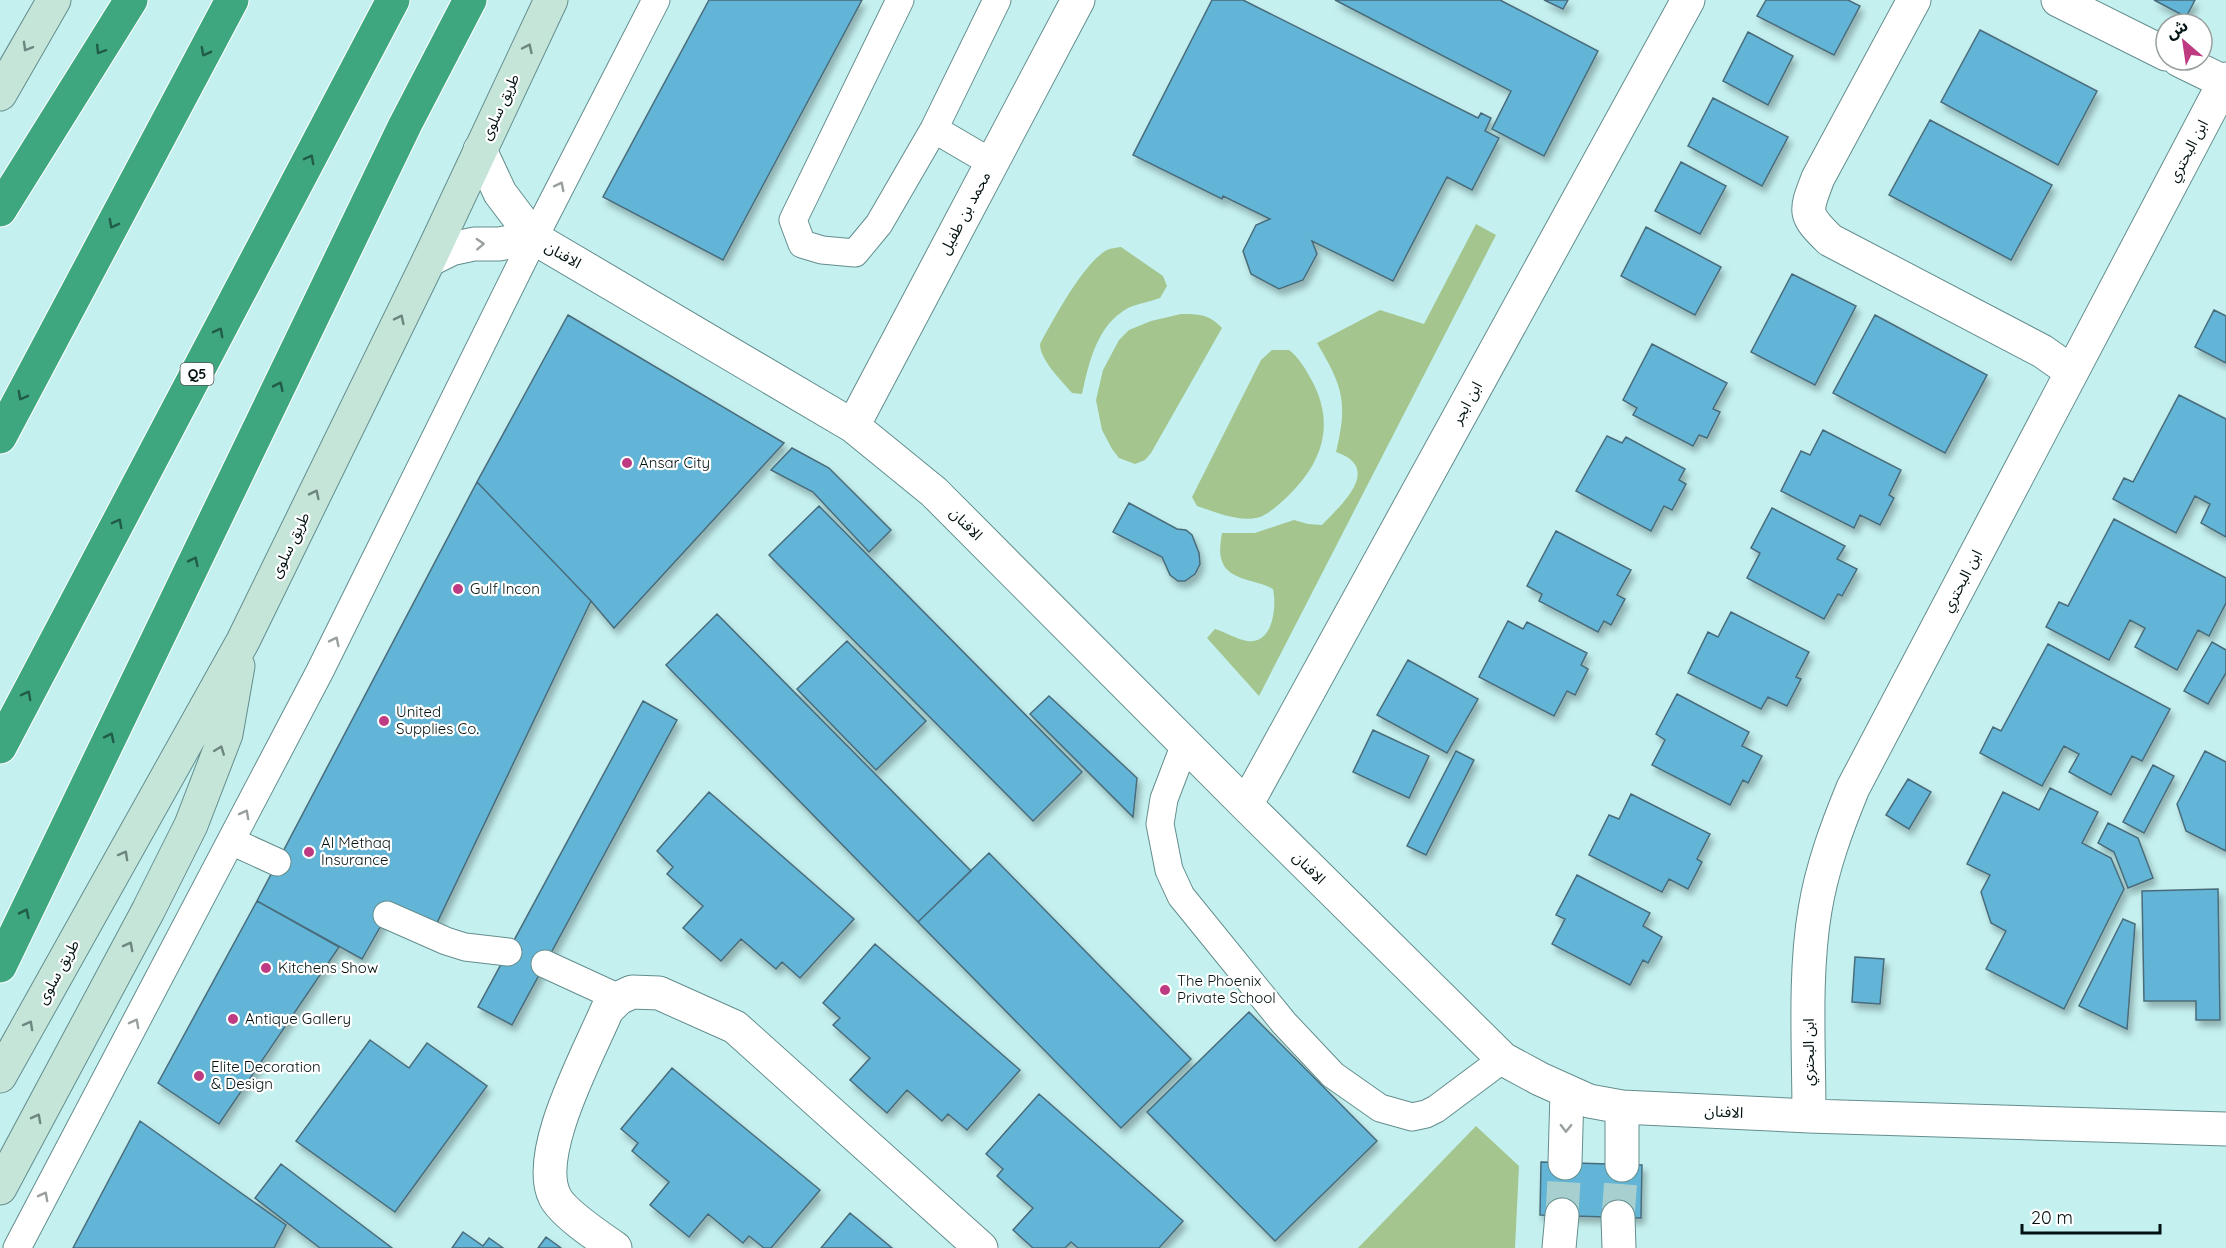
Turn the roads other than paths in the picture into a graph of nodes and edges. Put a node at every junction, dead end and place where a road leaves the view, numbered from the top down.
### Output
1 (54, 0) edge
2 (131, 0) edge
3 (232, 0) edge
4 (393, 0) edge
5 (470, 0) edge
6 (551, 0) edge
7 (656, 0) edge
8 (900, 0) edge
9 (997, 0) edge
10 (1078, 0) edge
11 (1688, 0) edge
12 (1914, 0) edge
13 (2058, 0) edge
14 (2154, 48) edge
15 (2207, 72) edge
16 (2225, 80) edge
17 (0, 94) edge
18 (934, 129) junction
19 (480, 150) junction
20 (992, 163) junction
21 (0, 210) edge
22 (534, 238) junction
23 (429, 260) junction
24 (2072, 372) junction
25 (853, 426) junction
26 (0, 437) edge
27 (243, 641) junction
28 (1185, 744) junction
29 (0, 747) edge
30 (1246, 805) junction
31 (231, 841) junction
32 (277, 862) dead end
33 (387, 915) dead end
34 (508, 952) dead end
35 (545, 964) dead end
36 (0, 966) edge
37 (619, 998) junction
38 (1503, 1059) junction
39 (0, 1076) edge
40 (1567, 1092) junction
41 (1622, 1107) junction
42 (1809, 1116) junction
43 (2226, 1129) edge
44 (1565, 1163) tunnel mouth
45 (1622, 1165) tunnel mouth
46 (0, 1188) edge
47 (1562, 1215) tunnel mouth
48 (17, 1248) edge
49 (615, 1248) edge
50 (981, 1248) edge
51 (1559, 1248) edge

1 -> 17 main road
2 -> 21 highway
3 -> 26 highway
29 -> 4 highway, Q5
36 -> 5 highway
19 -> 6 main road, طريق سلوى
22 -> 7 lane
8 - 18 lane
9 - 18 lane
10 - 20 street, محمد بن طفيل
11 - 30 street, ابن ابجر
12 - 24 street
13 - 14 street
15 - 16 street
16 - 24 street, ابن البحتري
18 - 20 lane
19 - 22 street, الافنان
19 - 23 main road, طريق سلوى
20 - 25 street, محمد بن طفيل
23 -> 22 street, الافنان
22 - 25 street, الافنان
31 -> 22 lane
27 -> 23 main road, طريق سلوى
24 - 42 street, ابن البحتري
25 - 28 street, الافنان
39 -> 27 main road, طريق سلوى
46 -> 27 main road
28 - 30 street, الافنان
28 - 38 lane
30 - 38 street, الافنان
31 - 32 lane
48 -> 31 lane
33 - 34 lane
35 - 37 lane
37 - 49 street
37 - 50 street
38 - 40 street, الافنان
40 - 41 street, الافنان
40 -> 44 street
41 - 42 street, الافنان
41 - 45 street
42 - 43 street, الافنان
47 - 51 street

